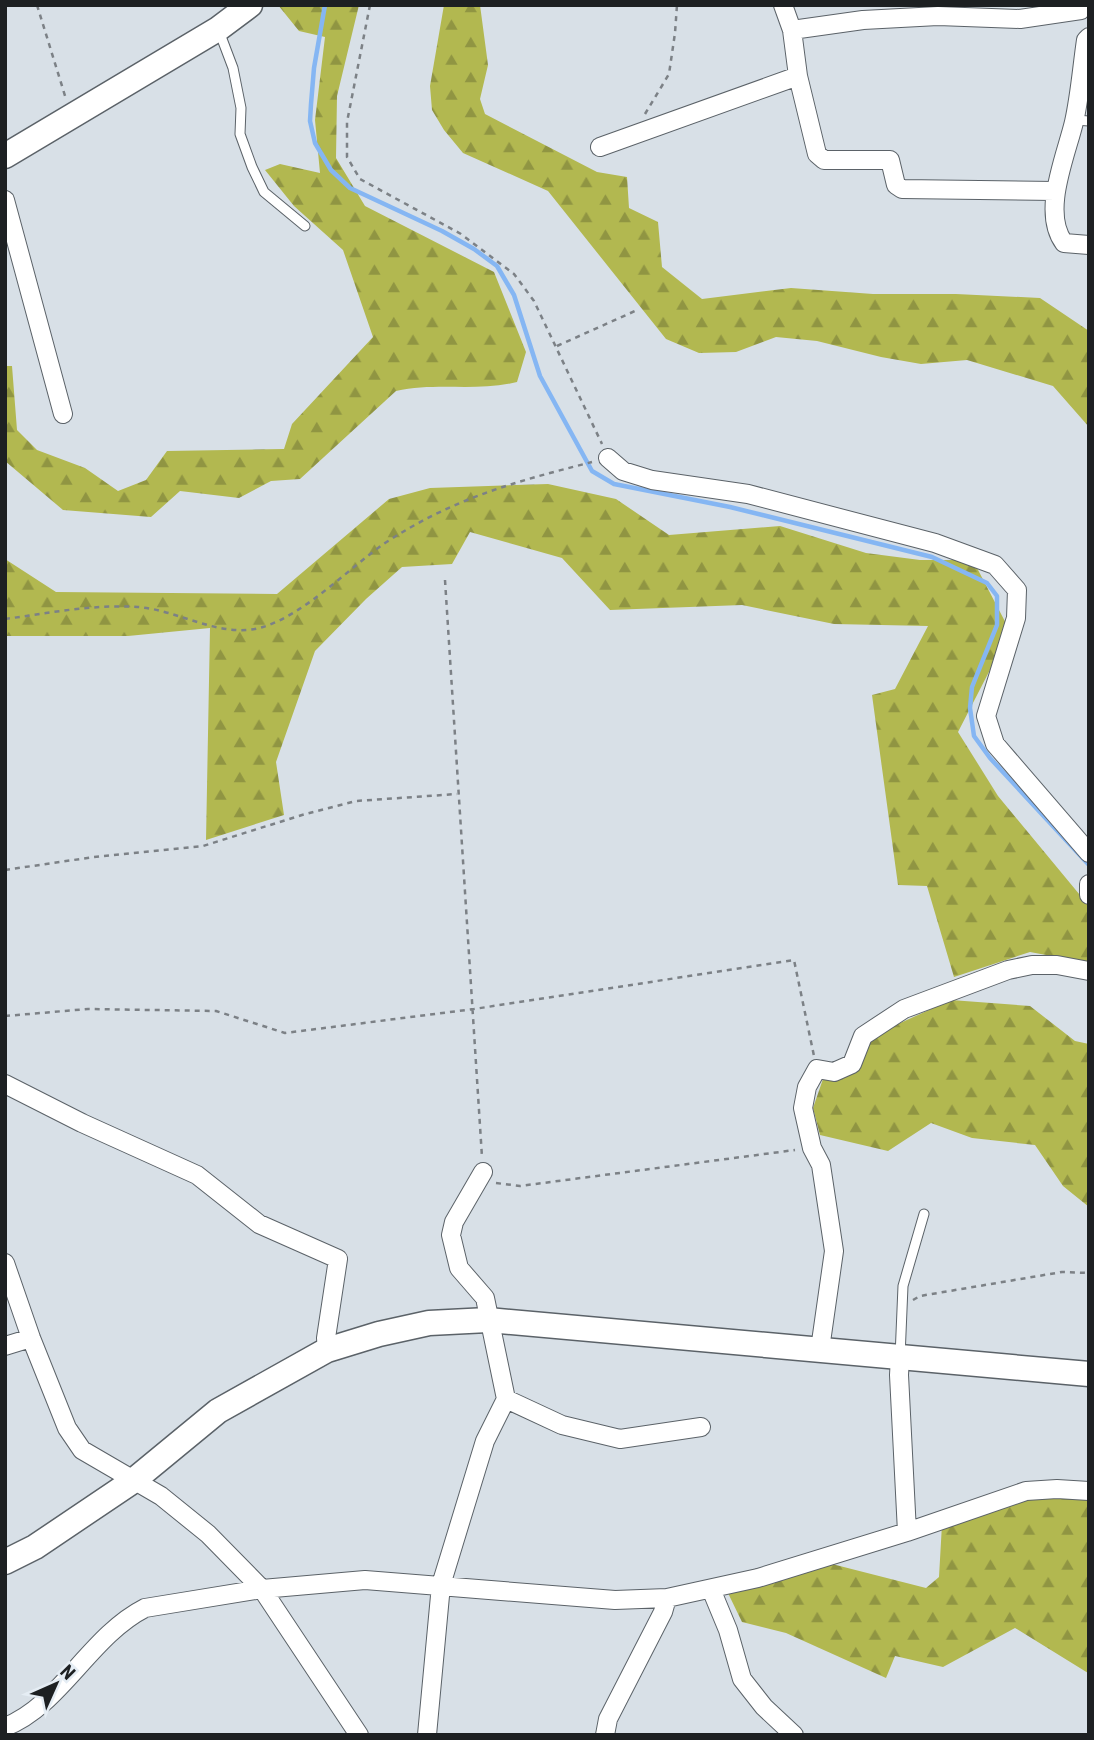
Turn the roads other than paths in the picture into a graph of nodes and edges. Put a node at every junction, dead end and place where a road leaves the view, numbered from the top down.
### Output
1 (250, 5) edge
2 (783, 5) edge
3 (1080, 7) edge
4 (218, 29) junction
5 (792, 30) junction
6 (1089, 30) edge
7 (1089, 37) edge
8 (798, 76) junction
9 (1082, 120) edge
10 (600, 147) dead end
11 (5, 156) edge
12 (1055, 191) junction
13 (5, 200) edge
14 (305, 226) dead end
15 (1089, 245) edge
16 (63, 414) dead end
17 (608, 458) road end
18 (1089, 853) edge
19 (1089, 884) edge
20 (1089, 895) edge
21 (1089, 971) edge
22 (5, 1084) edge
23 (480, 1176) road end
24 (924, 1214) dead end
25 (5, 1263) edge
26 (488, 1320) junction
27 (31, 1338) junction
28 (5, 1346) edge
29 (820, 1349) junction
30 (327, 1350) junction
31 (900, 1357) junction
32 (1089, 1374) edge
33 (506, 1399) junction
34 (701, 1427) dead end
35 (133, 1481) junction
36 (1089, 1491) edge
37 (907, 1532) junction
38 (5, 1562) edge
39 (441, 1585) junction
40 (262, 1589) junction
41 (711, 1589) junction
42 (667, 1598) junction
43 (5, 1727) edge
44 (359, 1735) edge
45 (427, 1735) edge
46 (605, 1735) edge
47 (794, 1735) edge

1 - 4 street
2 - 5 street
3 - 5 street
3 - 6 street
4 - 11 street
4 - 14 lane
5 - 8 street
7 - 9 street
8 - 10 street
8 - 12 street
9 - 12 street
12 - 15 street
13 - 16 street
17 - 18 street
19 - 20 street
21 - 29 street
22 - 30 street
23 - 26 street
24 - 31 lane
25 - 27 street
26 - 29 street
26 - 30 street
26 - 33 street
27 - 28 street
27 - 35 street
29 - 31 street
30 - 35 street
31 - 32 street
31 - 37 street
33 - 34 street
33 - 39 street
35 - 38 street
35 - 40 street
36 - 37 street
37 - 41 street
39 - 40 street
39 - 42 street
39 - 45 street
40 - 43 street
40 - 44 street
41 - 42 street
41 - 47 street
42 - 46 street

